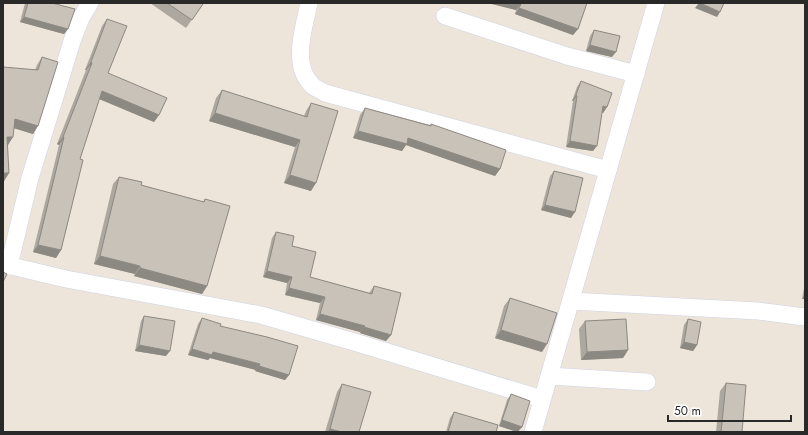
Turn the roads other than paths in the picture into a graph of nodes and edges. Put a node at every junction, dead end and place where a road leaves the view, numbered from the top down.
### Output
1 (90, 3) edge
2 (309, 3) edge
3 (656, 3) edge
4 (445, 16) dead end
5 (636, 74) junction
6 (608, 170) junction
7 (6, 265) edge
8 (571, 301) junction
9 (805, 317) edge
10 (549, 376) junction
11 (647, 382) dead end
12 (542, 399) junction
13 (533, 432) edge

1 - 7 street
2 - 6 street
3 - 5 street
4 - 5 street
5 - 6 street
6 - 8 street
7 - 12 street
8 - 9 street
8 - 10 street
10 - 11 street
10 - 12 street
12 - 13 street

